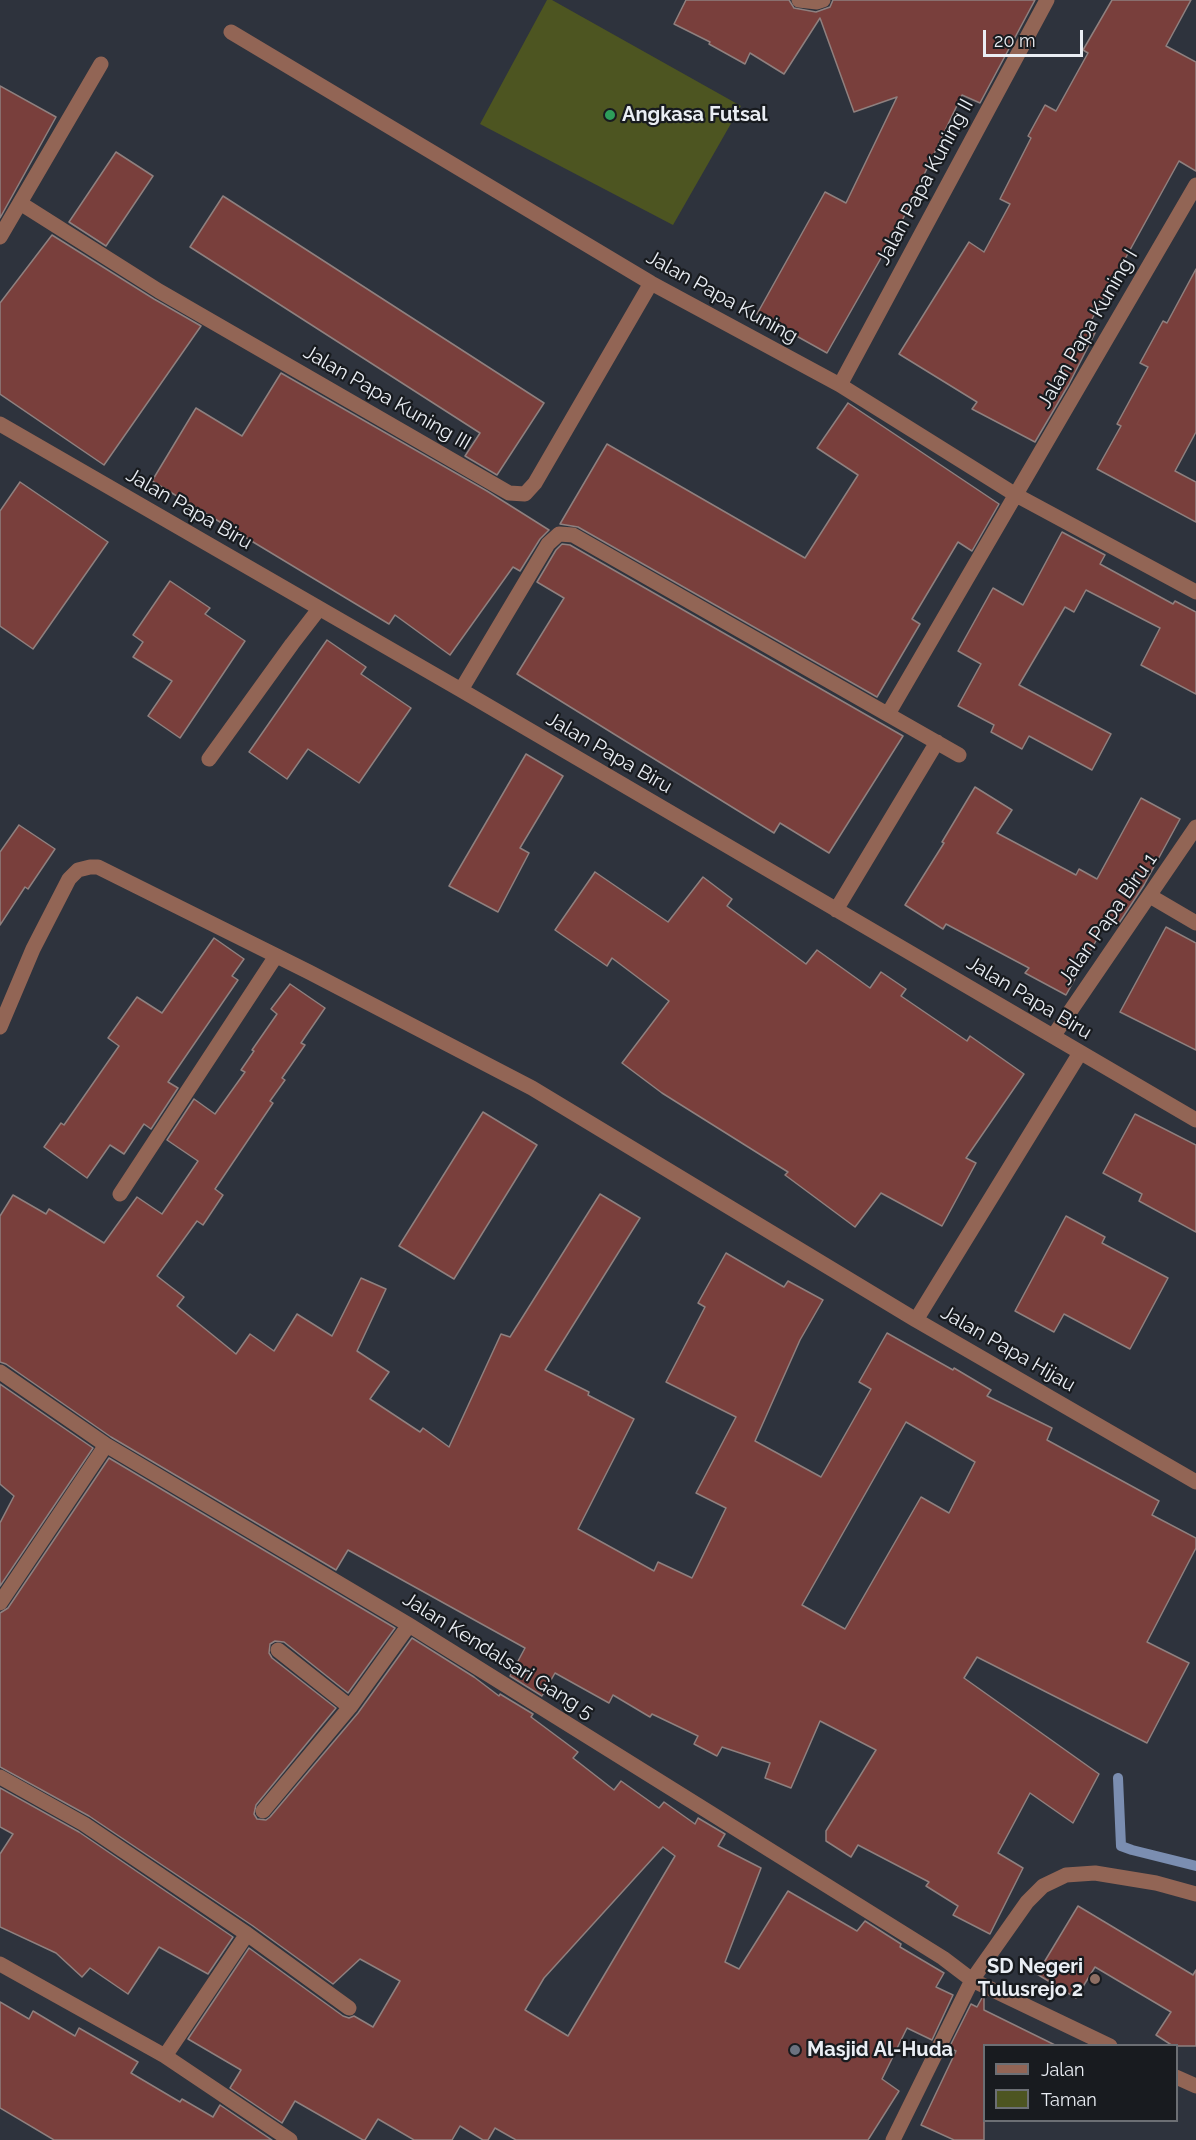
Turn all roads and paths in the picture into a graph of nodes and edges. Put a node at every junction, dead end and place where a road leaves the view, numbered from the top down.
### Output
1 (799, 0) edge
2 (823, 0) edge
3 (1047, 0) edge
4 (231, 32) dead end
5 (101, 64) dead end
6 (1196, 185) edge
7 (20, 203) junction
8 (0, 237) edge
9 (651, 283) junction
10 (840, 385) junction
11 (0, 424) edge
12 (1016, 495) junction
13 (1196, 592) edge
14 (319, 609) junction
15 (461, 690) junction
16 (888, 714) junction
17 (937, 742) junction
18 (959, 755) dead end
19 (209, 759) dead end
20 (1196, 827) edge
21 (1150, 896) junction
22 (836, 910) junction
23 (1196, 923) edge
24 (276, 956) junction
25 (0, 1027) edge
26 (1054, 1035) junction
27 (1080, 1053) junction
28 (1196, 1120) edge
29 (120, 1194) dead end
30 (916, 1320) junction
31 (0, 1371) edge
32 (106, 1445) junction
33 (1196, 1482) edge
34 (0, 1603) edge
35 (409, 1625) junction
36 (278, 1650) dead end
37 (350, 1707) junction
38 (0, 1777) edge
39 (262, 1811) dead end
40 (1196, 1894) edge
41 (247, 1934) junction
42 (0, 1964) edge
43 (972, 1980) junction
44 (349, 2008) dead end
45 (1106, 2044) edge
46 (165, 2056) junction
47 (1178, 2078) edge
48 (1196, 2086) edge
49 (283, 2138) edge
50 (899, 2138) edge

1 - 2 street
3 - 10 street, Jalan Papa Kuning II
4 - 9 street, Jalan Papa Kuning
5 - 7 street
6 - 12 street, Jalan Papa Kuning I
7 - 8 street
7 - 9 street, Jalan Papa Kuning III
9 - 10 street, Jalan Papa Kuning
10 - 12 street, Jalan Papa Kuning
11 - 14 street, Jalan Papa Biru
12 - 13 street, Jalan Papa Kuning
12 - 16 street, Jalan Papa Kuning I
14 - 15 street, Jalan Papa Biru
14 - 19 street
15 - 16 street
15 - 22 street, Jalan Papa Biru
16 - 17 street
17 - 18 street
17 - 22 street
20 - 21 street, Jalan Papa Biru 1
21 - 23 street
21 - 26 street, Jalan Papa Biru 1
22 - 26 street, Jalan Papa Biru
24 - 25 street
24 - 29 street
24 - 30 street
26 - 27 street, Jalan Papa Biru
27 - 28 street, Jalan Papa Biru
27 - 30 street, Jalan Papa Hijau
30 - 33 street, Jalan Papa Hijau
31 - 32 street, Jalan Kendalsari Gang 5
32 - 34 street
32 - 35 street, Jalan Kendalsari Gang 5
35 - 37 street
35 - 43 street, Jalan Kendalsari Gang 5
36 - 37 street
37 - 39 street
38 - 41 street
40 - 43 street
41 - 44 street
41 - 46 street
42 - 46 street
43 - 45 street, Jalan Kendalsari Gang 5
43 - 50 street
46 - 49 street
47 - 48 street

